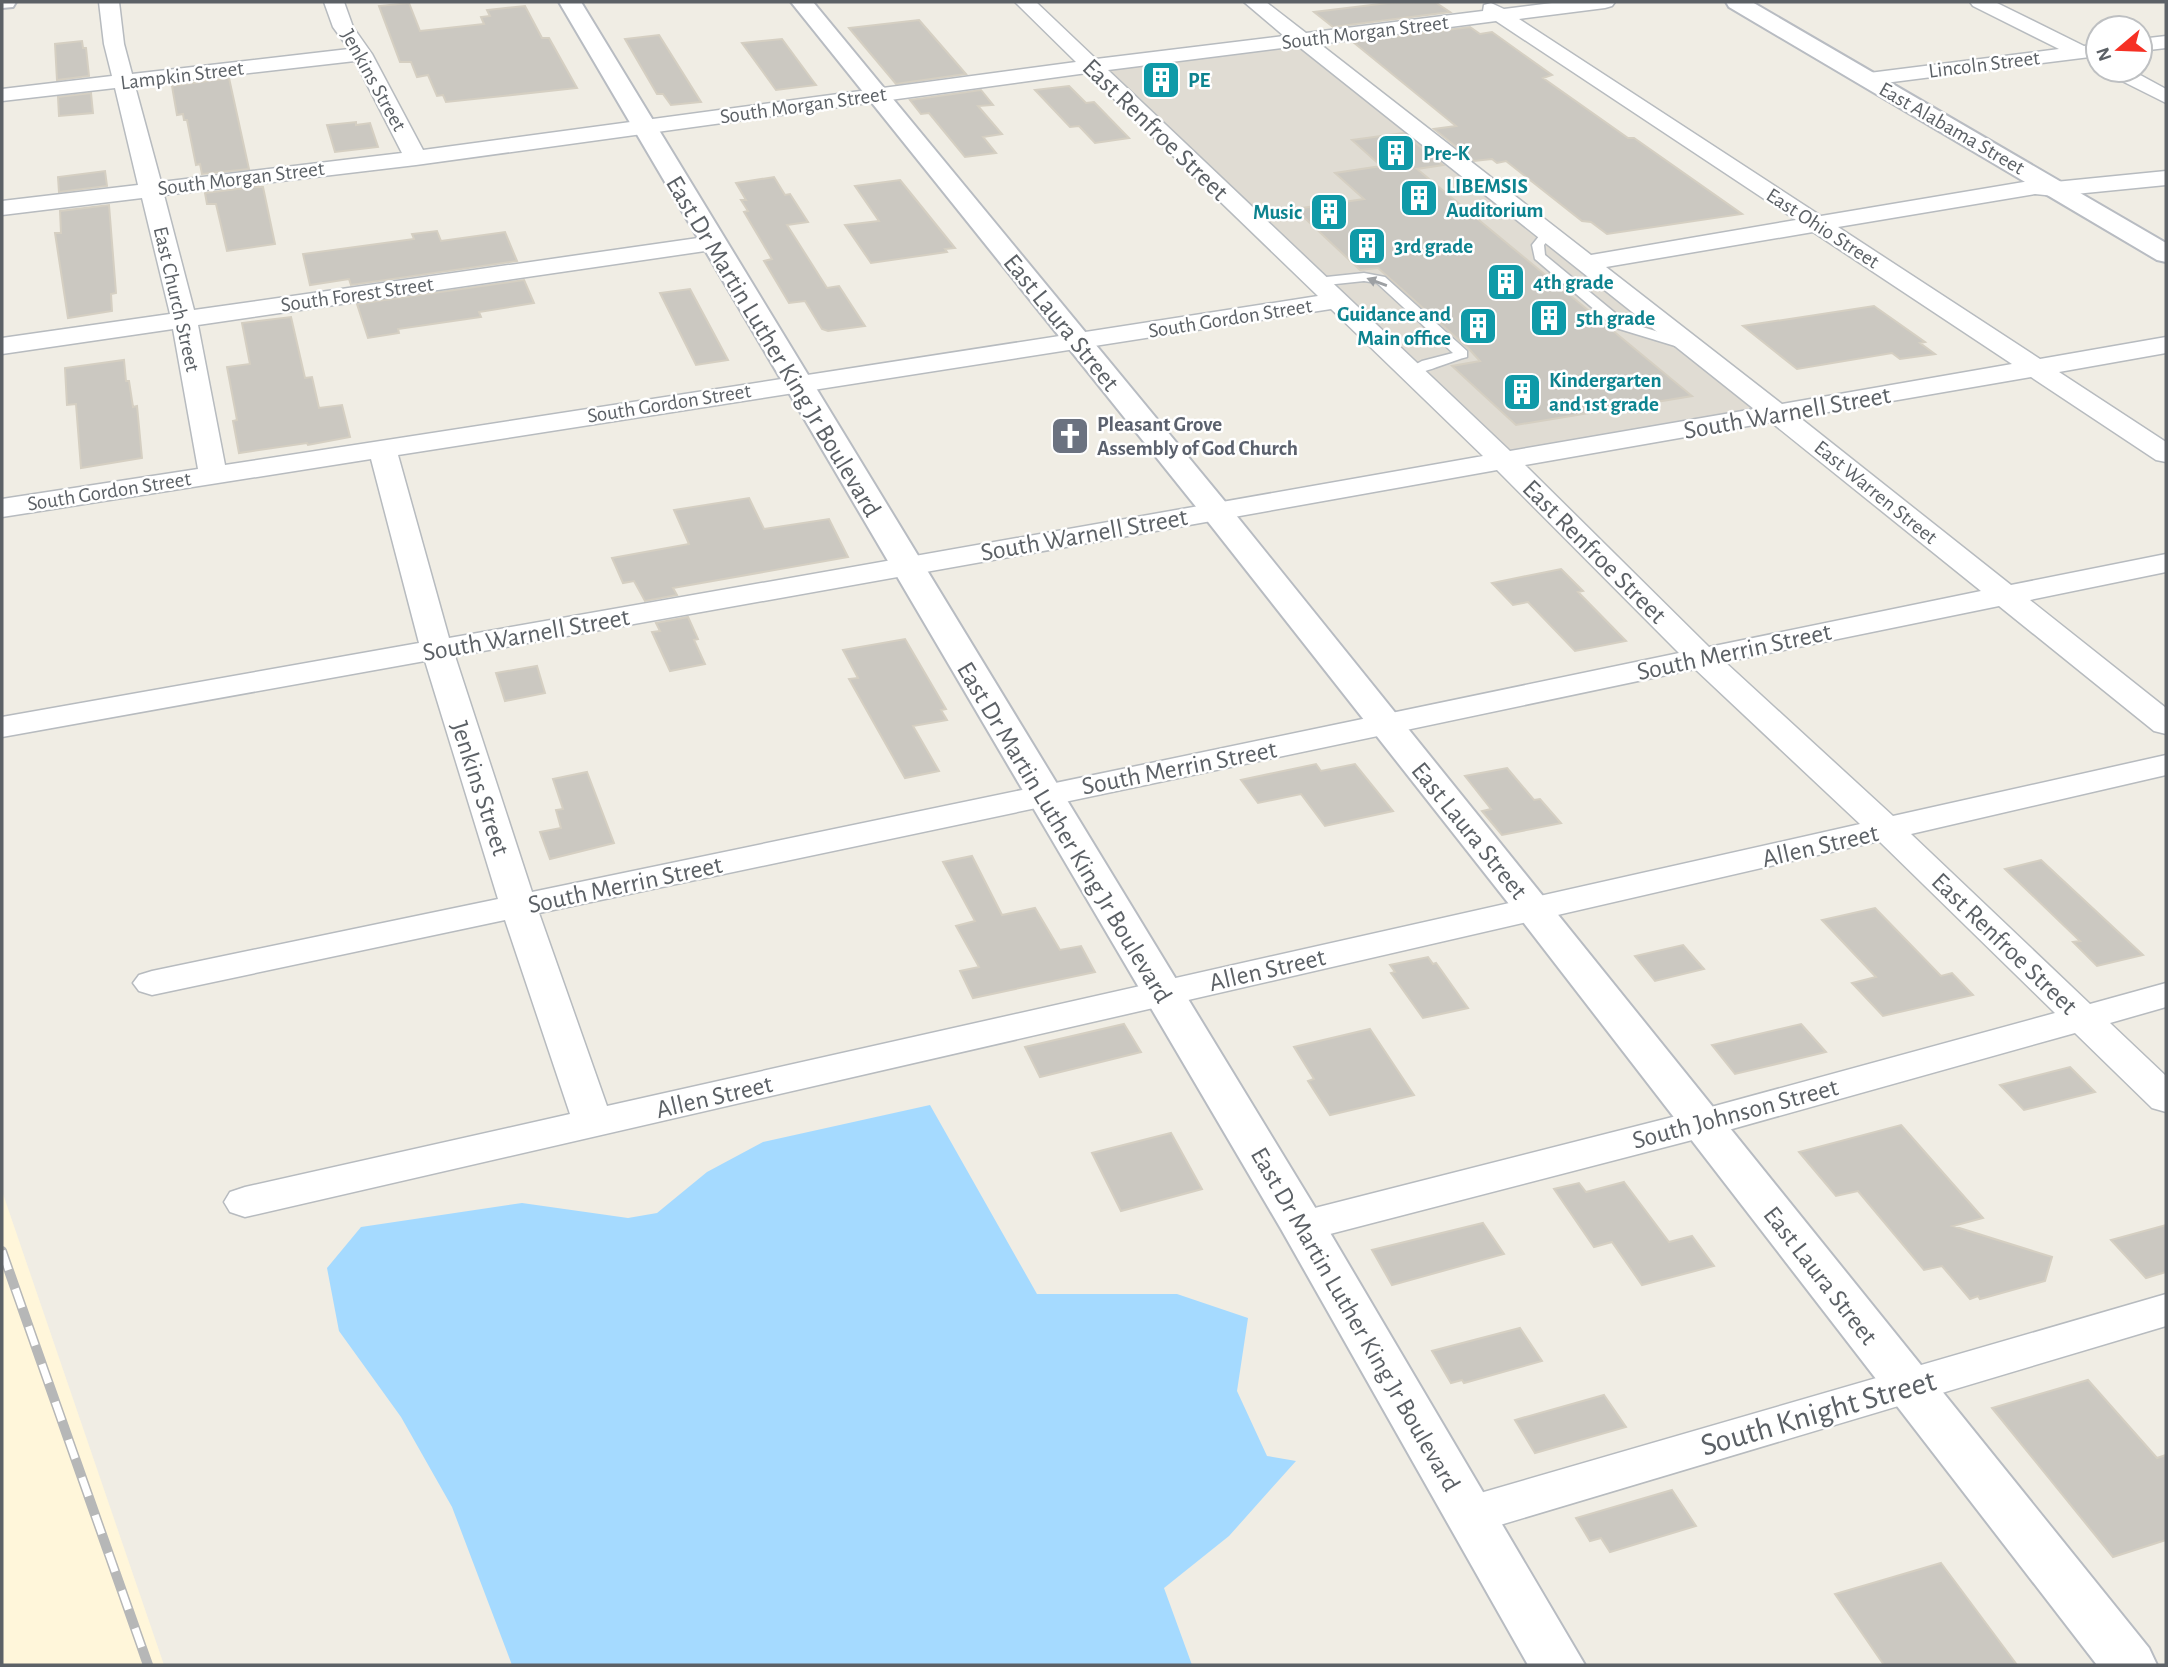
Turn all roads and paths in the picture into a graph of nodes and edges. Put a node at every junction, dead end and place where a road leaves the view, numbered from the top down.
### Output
1 (109, 2) edge
2 (334, 2) edge
3 (570, 2) edge
4 (802, 2) edge
5 (1025, 2) edge
6 (1254, 2) edge
7 (1605, 2) edge
8 (1737, 2) edge
9 (1980, 2) edge
10 (1491, 8) edge
11 (1301, 40) junction
12 (2084, 50) edge
13 (362, 54) junction
14 (2084, 55) edge
15 (1090, 66) junction
16 (1869, 79) junction
17 (125, 82) junction
18 (2141, 84) edge
19 (877, 94) junction
20 (2, 95) edge
21 (2166, 97) edge
22 (644, 128) junction
23 (416, 158) junction
24 (2166, 178) edge
25 (151, 189) junction
26 (2055, 189) junction
27 (2, 208) edge
28 (1816, 224) junction
29 (1548, 233) junction
30 (712, 243) junction
31 (2166, 254) edge
32 (1586, 263) junction
33 (1327, 292) junction
34 (184, 318) junction
35 (1079, 342) junction
36 (2166, 345) edge
37 (2, 346) edge
38 (1693, 347) junction
39 (2037, 368) junction
40 (1412, 372) junction
41 (796, 384) junction
42 (1778, 414) junction
43 (382, 448) junction
44 (2166, 454) edge
45 (1504, 461) junction
46 (213, 474) junction
47 (2, 508) edge
48 (1216, 510) junction
49 (2166, 563) edge
50 (906, 566) junction
51 (2005, 596) junction
52 (437, 650) junction
53 (1702, 657) junction
54 (2166, 724) edge
55 (1385, 726) junction
56 (2, 727) edge
57 (2166, 765) edge
58 (1043, 795) junction
59 (1887, 830) junction
60 (519, 907) junction
61 (1534, 909) junction
62 (152, 983) dead end
63 (1161, 993) junction
64 (2166, 995) edge
65 (2081, 1016) junction
66 (2166, 1099) edge
67 (593, 1124) junction
68 (1700, 1124) junction
69 (245, 1202) dead end
70 (1303, 1226) junction
71 (2166, 1310) edge
72 (1908, 1385) junction
73 (1470, 1515) junction
74 (1557, 1665) edge
75 (2129, 1665) edge

1 - 17 street, East Church Street
2 - 13 street, Jenkins Street
3 - 22 street, East Dr Martin Luther King Jr Boulevard
4 - 19 street, East Laura Street
5 - 15 street, East Renfroe Street
6 - 11 street, East Warren Street
7 - 10 street, South Morgan Street
8 - 16 street, East Alabama Street
9 - 12 street
10 - 11 street, South Morgan Street
10 - 28 street, East Ohio Street
11 - 15 street, South Morgan Street
11 - 29 street, East Warren Street
13 - 17 street, Lampkin Street
13 - 23 street, Jenkins Street
14 - 16 street, Lincoln Street
15 - 19 street, South Morgan Street
15 - 33 street, East Renfroe Street
16 - 26 street, East Alabama Street
17 - 20 street, Lampkin Street
17 - 25 street, East Church Street
18 - 21 street
19 - 22 street, South Morgan Street
19 - 35 street, East Laura Street
22 - 23 street, South Morgan Street
22 - 30 street, East Dr Martin Luther King Jr Boulevard
23 - 25 street, South Morgan Street
24 - 26 street
25 - 27 street, South Morgan Street
25 - 34 street, East Church Street
26 - 28 street
26 - 31 street, East Alabama Street
28 - 32 street
28 - 39 street, East Ohio Street
29 - 32 street, East Warren Street
29 - 38 lane
30 - 34 street, South Forest Street
30 - 41 street, East Dr Martin Luther King Jr Boulevard
32 - 38 street, East Warren Street
33 - 35 street, South Gordon Street
33 - 40 street, East Renfroe Street
40 -> 33 lane
34 - 37 street, South Forest Street
34 - 46 street, East Church Street
35 - 41 street, South Gordon Street
35 - 48 street, East Laura Street
36 - 39 street, South Warnell Street
38 - 42 street, East Warren Street
39 - 42 street, South Warnell Street
39 - 44 street, East Ohio Street
40 - 45 street, East Renfroe Street
41 - 43 street, South Gordon Street
41 - 50 street, East Dr Martin Luther King Jr Boulevard
42 - 45 street, South Warnell Street
42 - 51 street, East Warren Street
43 - 46 street, South Gordon Street
43 - 52 street, Jenkins Street
45 - 48 street, South Warnell Street
45 - 53 street, East Renfroe Street
46 - 47 street, South Gordon Street
48 - 50 street, South Warnell Street
48 - 55 street, East Laura Street
49 - 51 street, South Merrin Street
50 - 52 street, South Warnell Street
50 - 58 street, East Dr Martin Luther King Jr Boulevard
51 - 53 street, South Merrin Street
51 - 54 street, East Warren Street
52 - 56 street, South Warnell Street
52 - 60 street, Jenkins Street
53 - 55 street, South Merrin Street
53 - 59 street, East Renfroe Street
55 - 58 street, South Merrin Street
55 - 61 street, East Laura Street
57 - 59 street, Allen Street
58 - 60 street, South Merrin Street
58 - 63 street, East Dr Martin Luther King Jr Boulevard
59 - 61 street, Allen Street
59 - 65 street, East Renfroe Street
60 - 62 street, South Merrin Street
60 - 67 street, Jenkins Street
61 - 63 street, Allen Street
61 - 68 street, East Laura Street
63 - 67 street, Allen Street
63 - 70 street, East Dr Martin Luther King Jr Boulevard
64 - 65 street, South Johnson Street
65 - 66 street, East Renfroe Street
65 - 68 street, South Johnson Street
67 - 69 street, Allen Street
68 - 70 street, South Johnson Street
68 - 72 street, East Laura Street
70 - 73 street, East Dr Martin Luther King Jr Boulevard
71 - 72 street, South Knight Street
72 - 73 street, South Knight Street
72 - 75 street, East Laura Street
73 - 74 street, East Dr Martin Luther King Jr Boulevard

